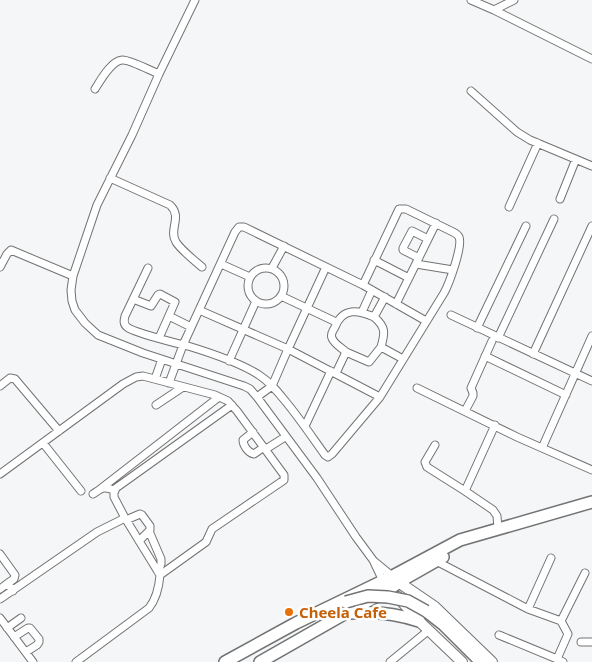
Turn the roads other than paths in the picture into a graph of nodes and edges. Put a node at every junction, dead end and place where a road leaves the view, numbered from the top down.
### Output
1 (195, 0) edge
2 (471, 0) edge
3 (492, 0) edge
4 (514, 0) edge
5 (491, 8) junction
6 (592, 60) edge
7 (159, 74) junction
8 (95, 89) dead end
9 (471, 91) dead end
10 (538, 143) junction
11 (576, 159) junction
12 (592, 166) edge
13 (110, 178) junction
14 (560, 200) dead end
15 (509, 207) dead end
16 (554, 219) dead end
17 (436, 224) junction
18 (526, 226) dead end
19 (592, 226) edge
20 (428, 239) junction
21 (284, 246) junction
22 (374, 260) junction
23 (417, 261) junction
24 (220, 264) junction
25 (0, 267) edge
26 (326, 267) junction
27 (148, 268) dead end
28 (202, 268) dead end
29 (272, 268) junction
30 (452, 270) junction
31 (73, 276) junction
32 (250, 277) junction
33 (409, 278) junction
34 (363, 285) junction
35 (372, 290) junction
36 (281, 296) junction
37 (385, 297) junction
38 (133, 299) junction
39 (256, 301) junction
40 (396, 304) junction
41 (307, 308) junction
42 (199, 310) junction
43 (362, 312) junction
44 (451, 315) dead end
45 (169, 316) junction
46 (374, 317) junction
47 (426, 321) junction
48 (336, 322) junction
49 (191, 327) junction
50 (477, 328) junction
51 (244, 330) junction
52 (592, 336) edge
53 (159, 338) junction
54 (495, 339) junction
55 (182, 345) junction
56 (381, 347) junction
57 (288, 349) junction
58 (346, 352) junction
59 (533, 354) junction
60 (485, 356) junction
61 (162, 360) junction
62 (403, 360) junction
63 (229, 361) junction
64 (175, 364) junction
65 (334, 372) junction
66 (575, 373) junction
67 (155, 379) junction
68 (592, 381) edge
69 (169, 383) junction
70 (0, 386) edge
71 (272, 386) junction
72 (183, 387) junction
73 (417, 388) dead end
74 (566, 395) junction
75 (219, 397) junction
76 (257, 397) junction
77 (380, 397) junction
78 (156, 405) dead end
79 (232, 405) junction
80 (465, 411) junction
81 (305, 426) junction
82 (494, 426) junction
83 (59, 432) junction
84 (253, 432) junction
85 (286, 437) junction
86 (43, 443) junction
87 (434, 445) dead end
88 (265, 448) junction
89 (542, 448) junction
90 (592, 470) edge
91 (0, 474) edge
92 (81, 490) dead end
93 (114, 490) junction
94 (465, 491) junction
95 (592, 502) edge
96 (592, 509) edge
97 (125, 519) junction
98 (498, 528) junction
99 (149, 531) junction
100 (139, 541) junction
101 (0, 554) edge
102 (551, 558) dead end
103 (436, 561) junction
104 (159, 573) junction
105 (585, 573) dead end
106 (391, 582) junction
107 (8, 583) junction
108 (0, 589) edge
109 (14, 591) junction
110 (0, 599) edge
111 (346, 608) junction
112 (528, 609) junction
113 (0, 618) edge
114 (21, 618) dead end
115 (419, 621) junction
116 (561, 622) junction
117 (8, 628) junction
118 (429, 630) junction
119 (499, 635) dead end
120 (14, 637) junction
121 (581, 642) dead end
122 (592, 642) edge
123 (26, 652) junction
124 (560, 661) edge
125 (33, 662) edge
126 (76, 662) edge
127 (225, 662) edge
128 (239, 662) edge
129 (260, 662) edge
130 (390, 662) edge
131 (462, 662) edge
132 (481, 662) edge
133 (492, 662) edge

1 - 7 street
2 - 5 street
3 - 5 street
4 - 5 street
5 - 6 street
7 - 8 street
7 - 13 street
9 - 10 street
10 - 11 street
10 - 15 street
11 - 12 street
11 - 14 street
13 - 28 street
13 - 31 street
16 - 54 street
17 - 20 street
17 - 22 street
17 - 30 street
18 - 50 street
19 - 59 street
20 - 23 street
20 - 23 street
21 - 24 street
21 - 26 street
21 - 29 street
22 - 33 street
22 - 34 street
23 - 30 street
23 - 33 street
24 - 32 street
24 - 42 street
25 - 31 street
26 - 34 street
26 - 41 street
27 - 38 street
29 - 32 street
29 - 36 street
30 - 47 street
31 - 61 street
32 - 39 street
33 - 40 street
34 - 35 street
35 - 37 street
35 - 43 street
36 - 39 street
36 - 41 street
37 - 40 street
37 - 46 street
38 - 45 street
38 - 53 street
39 - 51 street
40 - 47 street
41 - 48 street
41 - 57 street
42 - 49 street
42 - 51 street
43 - 46 street
43 - 48 street
44 - 50 street
45 - 49 street
45 - 53 street
46 - 56 street
47 - 62 street
48 - 58 street
49 - 55 street
50 - 54 street
51 - 57 street
51 - 63 street
52 - 66 street
53 - 55 street
54 - 59 street
54 - 60 street
55 - 63 street
55 - 64 street
56 - 58 street
56 - 62 street
57 - 65 street
57 - 71 street
58 - 65 street
59 - 66 street
60 - 74 street
60 - 80 street
61 - 64 street
61 - 67 street
62 - 77 street
63 - 71 street
64 - 69 street
64 - 76 street
65 - 77 street
65 - 81 street
66 - 68 street
66 - 74 street
67 - 69 street
67 - 83 street
69 - 72 street
70 - 83 street
71 - 76 street
71 - 81 street
72 - 75 street
72 - 78 street
73 - 80 street
74 - 89 street
75 - 79 street
75 - 93 street
76 - 85 street
77 - 81 street
79 - 84 street
79 - 93 street
80 - 82 street
82 - 89 street
82 - 94 street
83 - 86 street
84 - 88 street
84 - 88 street
85 - 88 street
85 - 106 street
86 - 91 street
86 - 92 street
87 - 94 street
88 - 104 street
89 - 90 street
93 - 97 street
94 - 98 street
95 - 98 main road
96 - 103 main road
97 - 99 street
97 - 100 street
97 - 109 street
98 - 106 main road
99 - 100 street
99 - 104 street
100 - 104 street
101 - 107 street
102 - 112 street
103 - 106 main road
103 - 112 street
104 - 126 street
105 - 116 street
106 - 111 main road
106 - 115 street
106 - 127 main road
106 - 133 street
107 - 108 street
107 - 109 street
109 - 110 street
111 - 115 main road
111 - 128 main road
111 - 129 main road
111 - 132 main road, bridge
112 - 116 street
113 - 117 street
114 - 117 street
115 - 118 street
116 - 124 street
117 - 120 street
118 - 130 street
118 - 131 street
119 - 124 street
120 - 123 street
120 - 123 street
121 - 122 street
123 - 125 street

